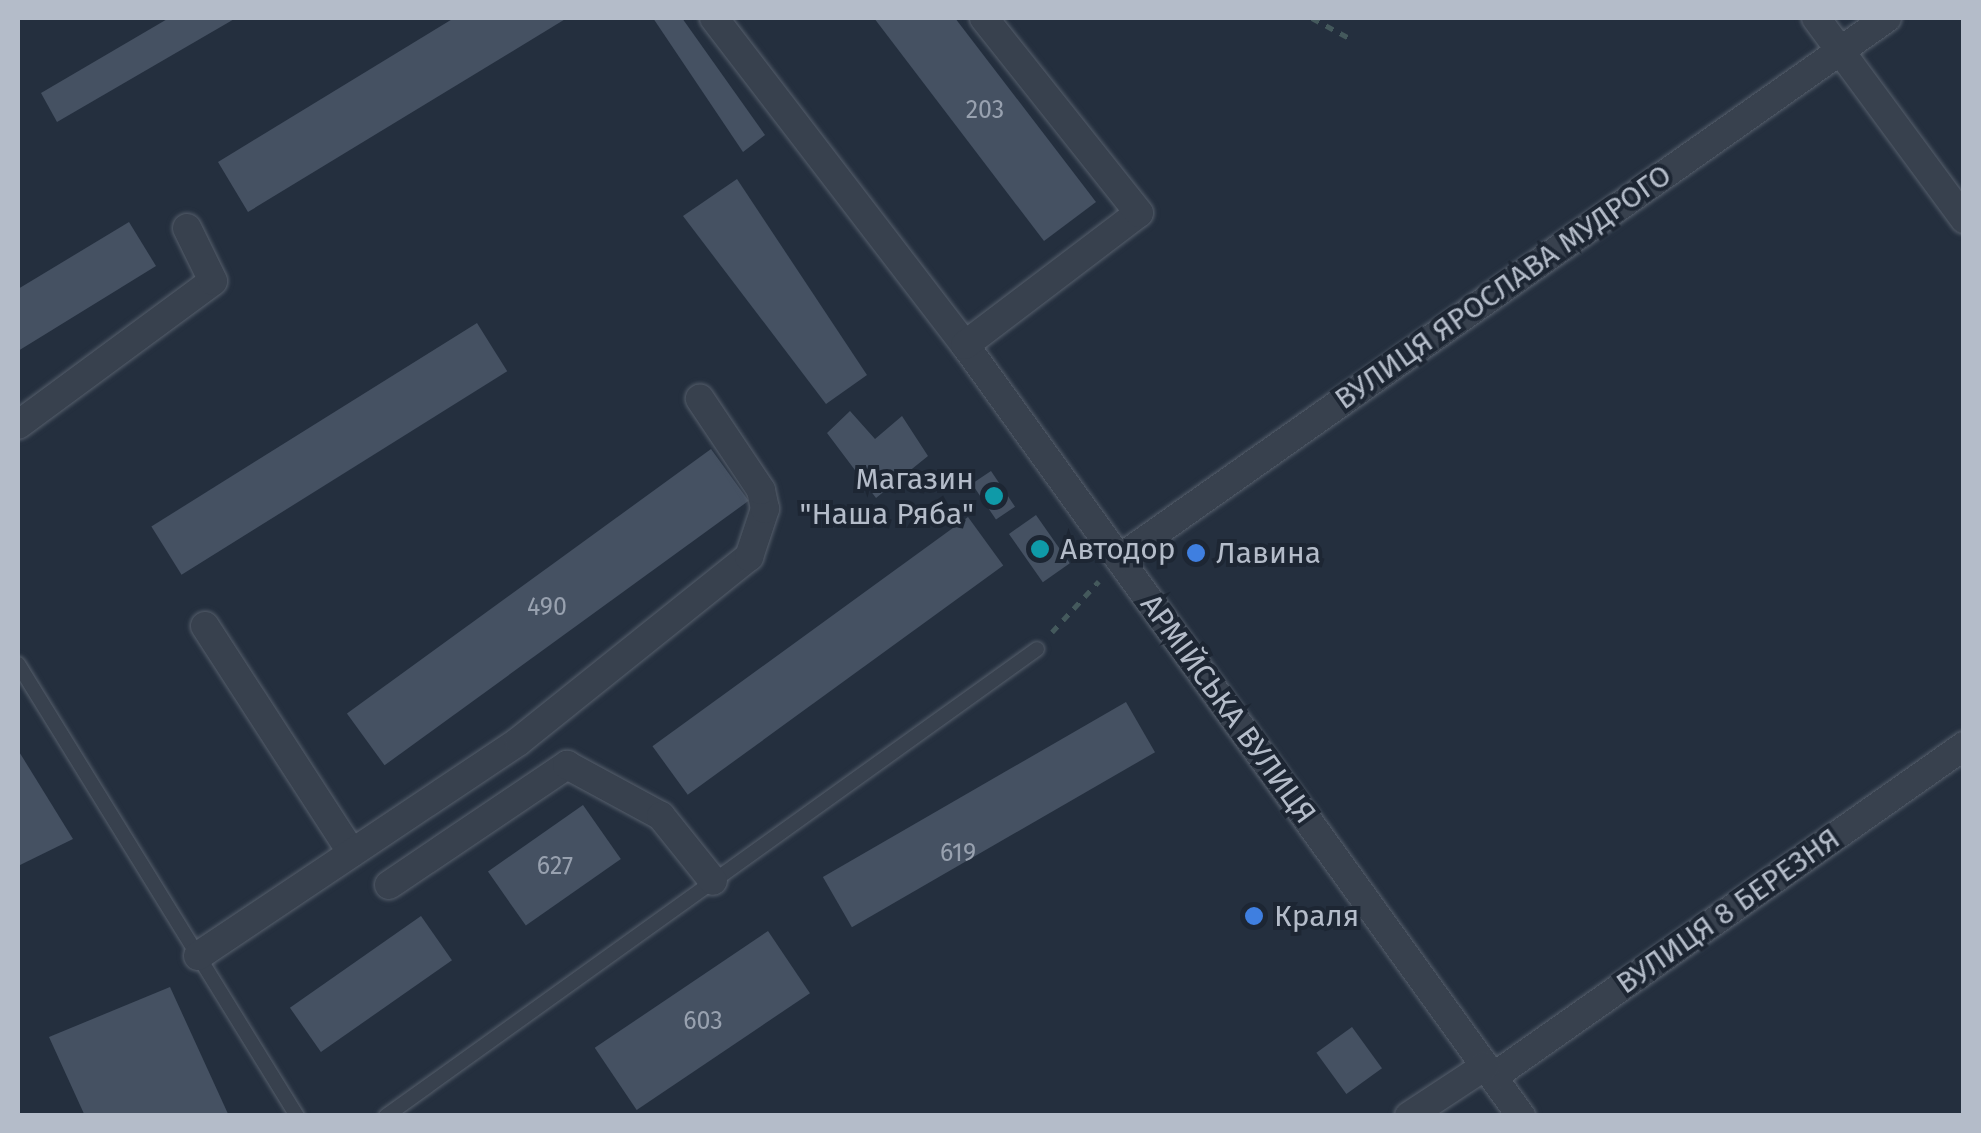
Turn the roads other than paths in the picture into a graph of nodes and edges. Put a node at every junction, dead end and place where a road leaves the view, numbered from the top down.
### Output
1 (714, 18) edge
2 (984, 18) edge
3 (1816, 18) edge
4 (1887, 18) edge
5 (1840, 50) junction
6 (1964, 219) edge
7 (187, 228) dead end
8 (965, 344) junction
9 (700, 400) dead end
10 (18, 425) edge
11 (1120, 558) junction
12 (206, 626) dead end
13 (1036, 649) road end
14 (18, 664) edge
15 (1964, 746) edge
16 (352, 853) junction
17 (713, 881) junction
18 (389, 884) dead end
19 (198, 956) junction
20 (1489, 1072) junction
21 (297, 1116) edge
22 (386, 1116) edge
23 (1409, 1116) edge
24 (1521, 1116) edge

1 - 8 street, АРМІЙСЬКА ВУЛИЦЯ
2 - 8 street
3 - 5 street
4 - 5 street, ВУЛИЦЯ ЯРОСЛАВА МУДРОГО
5 - 6 street
5 - 11 street, ВУЛИЦЯ ЯРОСЛАВА МУДРОГО
7 - 10 street
8 - 11 street, АРМІЙСЬКА ВУЛИЦЯ
9 - 16 street
11 - 20 street, АРМІЙСЬКА ВУЛИЦЯ
12 - 16 street
13 - 17 lane
14 - 19 lane
15 - 20 street, ВУЛИЦЯ 8 БЕРЕЗНЯ
16 - 19 street
17 - 18 street
17 - 22 lane
19 - 21 lane
20 - 23 street, ВУЛИЦЯ 8 БЕРЕЗНЯ
20 - 24 street, АРМІЙСЬКА ВУЛИЦЯ

